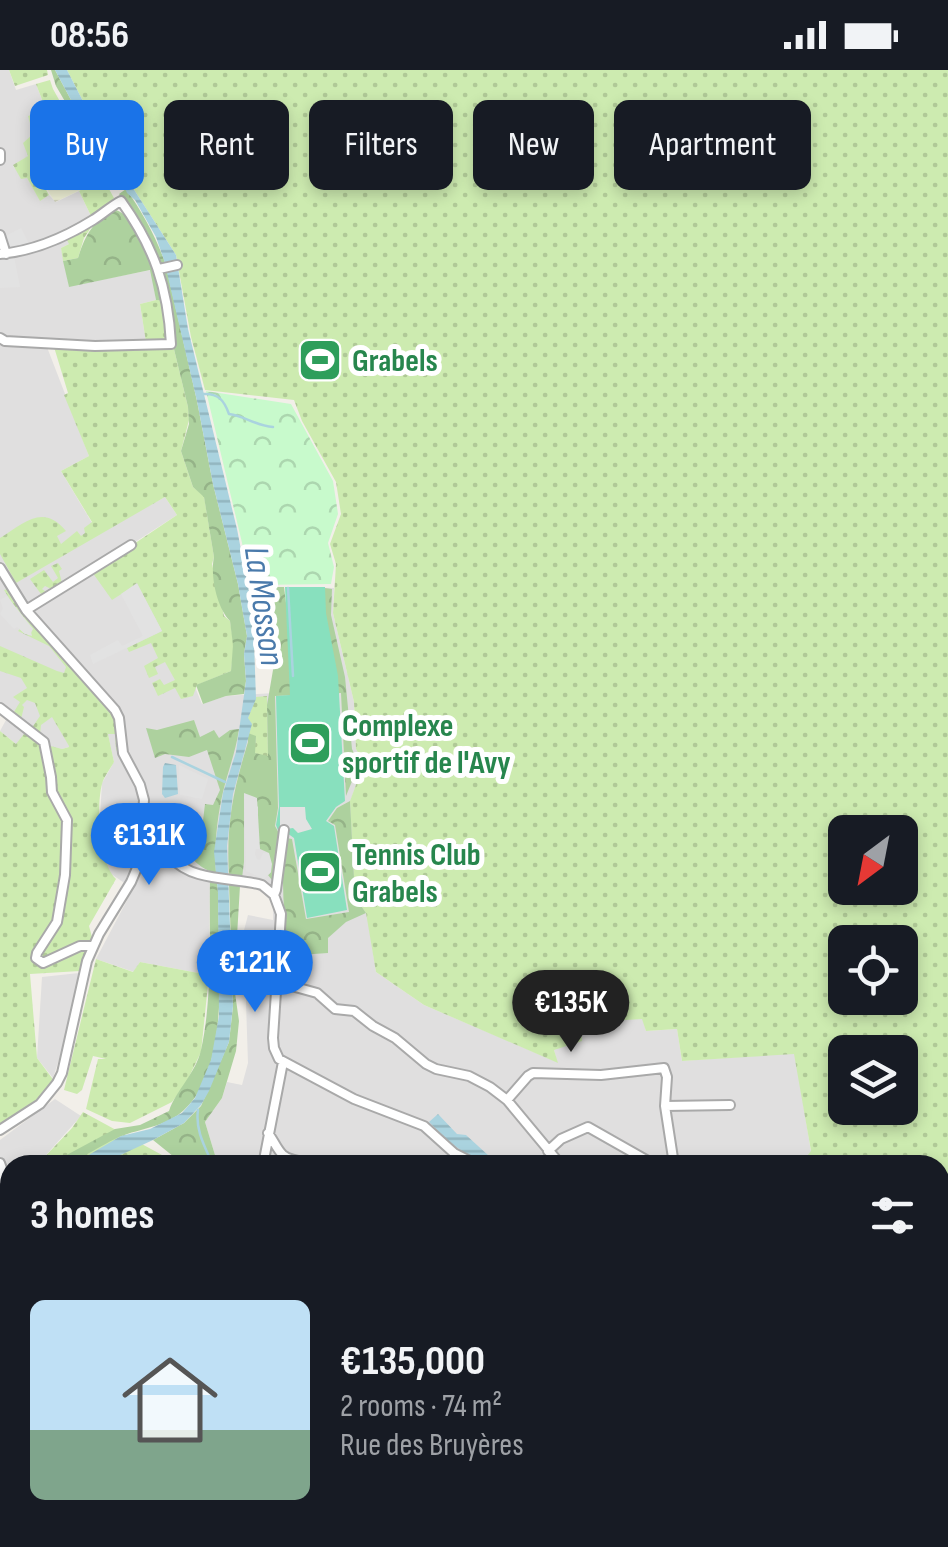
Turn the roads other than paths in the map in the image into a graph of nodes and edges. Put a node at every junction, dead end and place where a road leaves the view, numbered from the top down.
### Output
1 (0, 236) edge
2 (3, 254) edge
3 (177, 265) dead end
4 (161, 269) junction
5 (0, 338) edge
6 (131, 545) dead end
7 (0, 568) edge
8 (26, 610) junction
9 (0, 708) edge
10 (145, 812) junction
11 (284, 830) dead end
12 (272, 893) junction
13 (93, 946) junction
14 (277, 982) junction
15 (283, 1062) junction
16 (507, 1100) junction
17 (730, 1105) dead end
18 (665, 1106) junction
19 (0, 1130) edge
20 (268, 1132) junction
21 (548, 1151) junction
22 (265, 1155) edge
23 (283, 1155) edge
24 (458, 1155) edge
25 (552, 1155) edge
26 (637, 1155) edge
27 (673, 1155) edge

1 - 2 street
2 - 4 street
3 - 4 street
4 - 5 street
6 - 8 street
7 - 8 street
8 - 10 street
9 - 13 street
10 - 12 street
10 - 13 street
11 - 12 street
12 - 14 street
13 - 19 street
14 - 15 street
14 - 16 street
15 - 20 street
15 - 24 street
16 - 18 street
16 - 21 street
17 - 18 street
18 - 27 street
20 - 22 street
20 - 23 street
21 - 25 street
21 - 26 street

